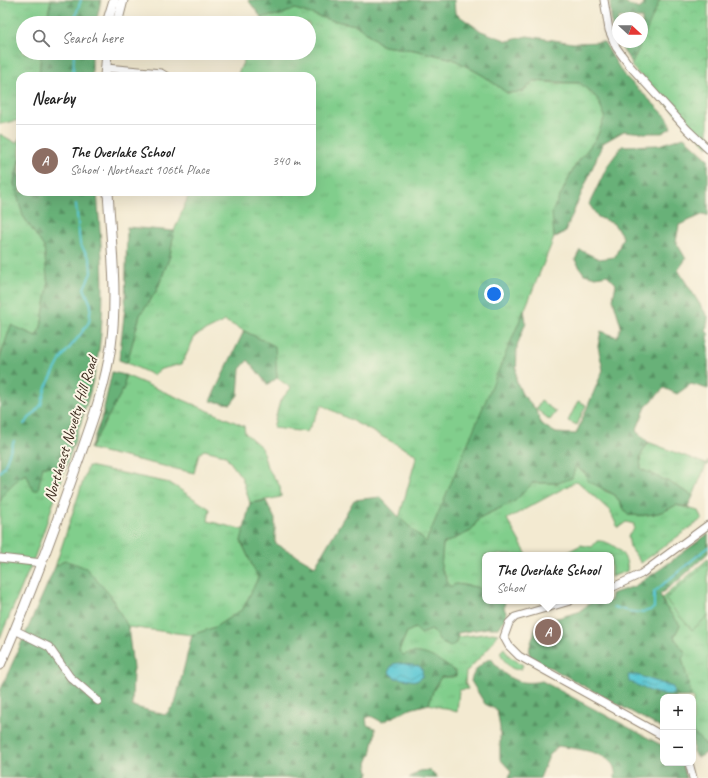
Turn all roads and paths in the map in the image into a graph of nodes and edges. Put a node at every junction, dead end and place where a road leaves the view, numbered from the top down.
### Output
1 (114, 0) edge
2 (123, 0) edge
3 (604, 0) edge
4 (109, 16) edge
5 (119, 16) edge
6 (106, 60) edge
7 (105, 72) edge
8 (708, 149) edge
9 (108, 196) edge
10 (708, 525) edge
11 (0, 558) edge
12 (42, 563) junction
13 (614, 587) edge
14 (560, 604) edge
15 (15, 630) junction
16 (0, 665) edge
17 (98, 701) dead end
18 (660, 734) edge
19 (690, 766) edge
20 (693, 778) edge

1 - 4 main road
2 - 5 main road
3 - 8 street
6 - 7 main road
9 - 12 main road, Northeast Novelty Hill Road
10 - 13 street
11 - 12 street
12 - 15 main road, Northeast Novelty Hill Road
14 - 18 street
15 - 16 main road, Northeast Novelty Hill Road
15 - 17 street
19 - 20 street

